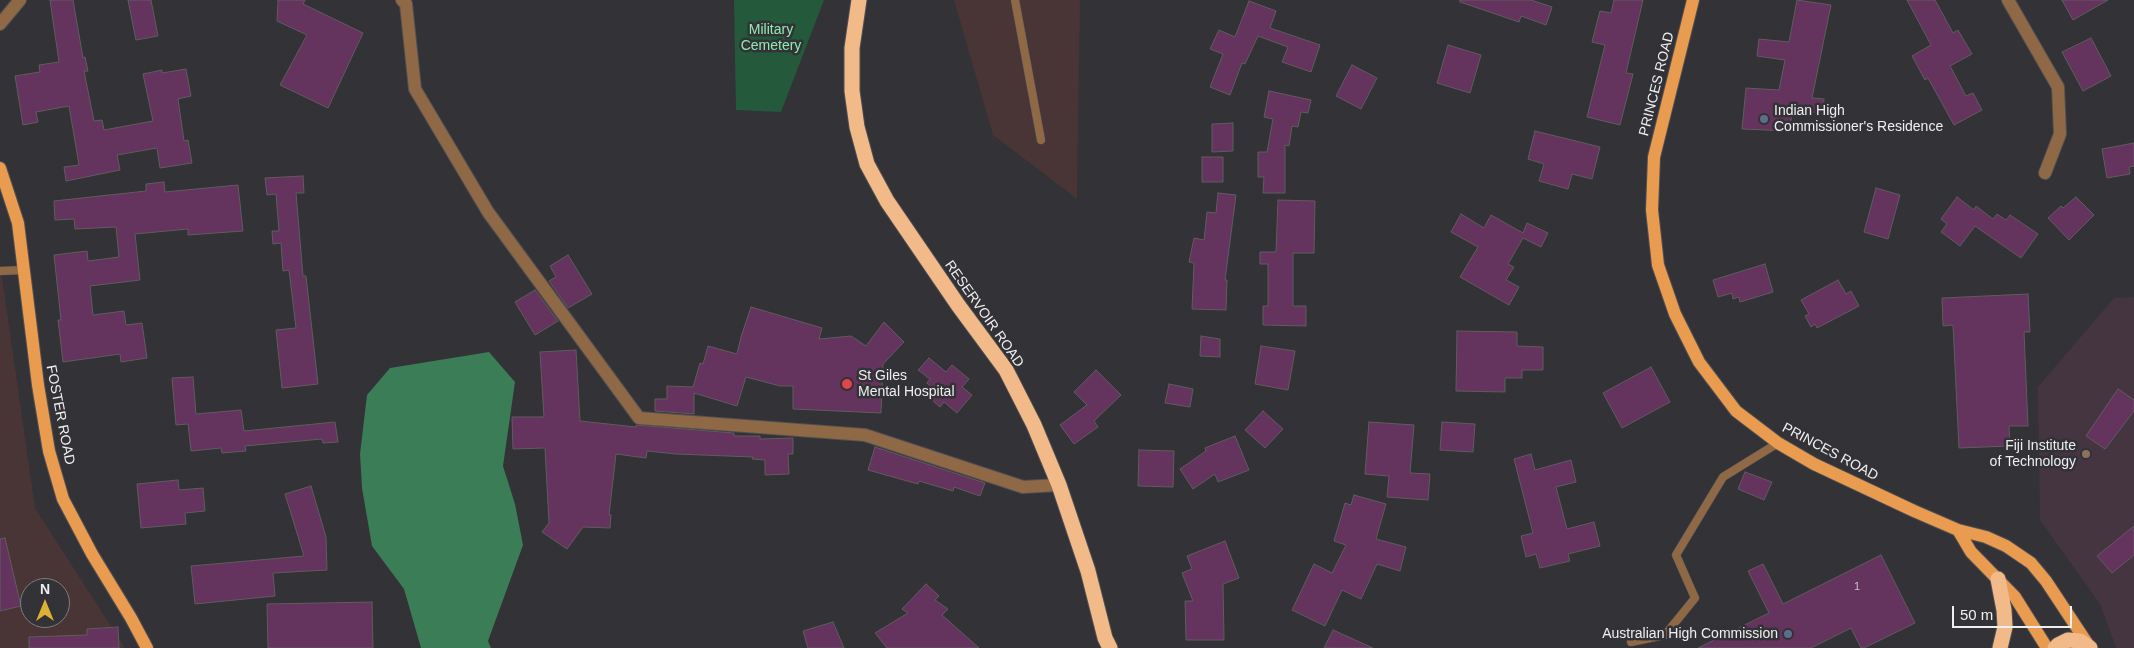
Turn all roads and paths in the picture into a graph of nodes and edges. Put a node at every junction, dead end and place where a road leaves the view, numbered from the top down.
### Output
1 (20, 0) edge
2 (402, 0) edge
3 (859, 0) edge
4 (1015, 0) edge
5 (1693, 0) edge
6 (2008, 0) edge
7 (0, 24) edge
8 (1041, 140) dead end
9 (0, 168) edge
10 (2045, 173) dead end
11 (24, 270) junction
12 (0, 271) edge
13 (1778, 443) junction
14 (1059, 485) junction
15 (1958, 530) junction
16 (1998, 579) junction
17 (1631, 642) dead end
18 (147, 648) edge
19 (1110, 648) edge
20 (2000, 648) edge
21 (2046, 648) edge
22 (2055, 648) edge
23 (2090, 648) edge

1 - 7 street
2 - 14 street
3 - 14 highway, RESERVOIR ROAD
4 - 8 lane
5 - 13 main road, PRINCES ROAD
6 - 10 street
9 - 11 main road, FOSTER ROAD
11 - 12 lane
11 - 18 main road, FOSTER ROAD
13 - 15 main road, PRINCES ROAD
13 - 17 lane
14 - 19 highway, RESERVOIR ROAD
15 - 16 main road
15 - 23 main road, PRINCES ROAD
16 - 20 highway
16 - 21 main road
22 - 23 highway

